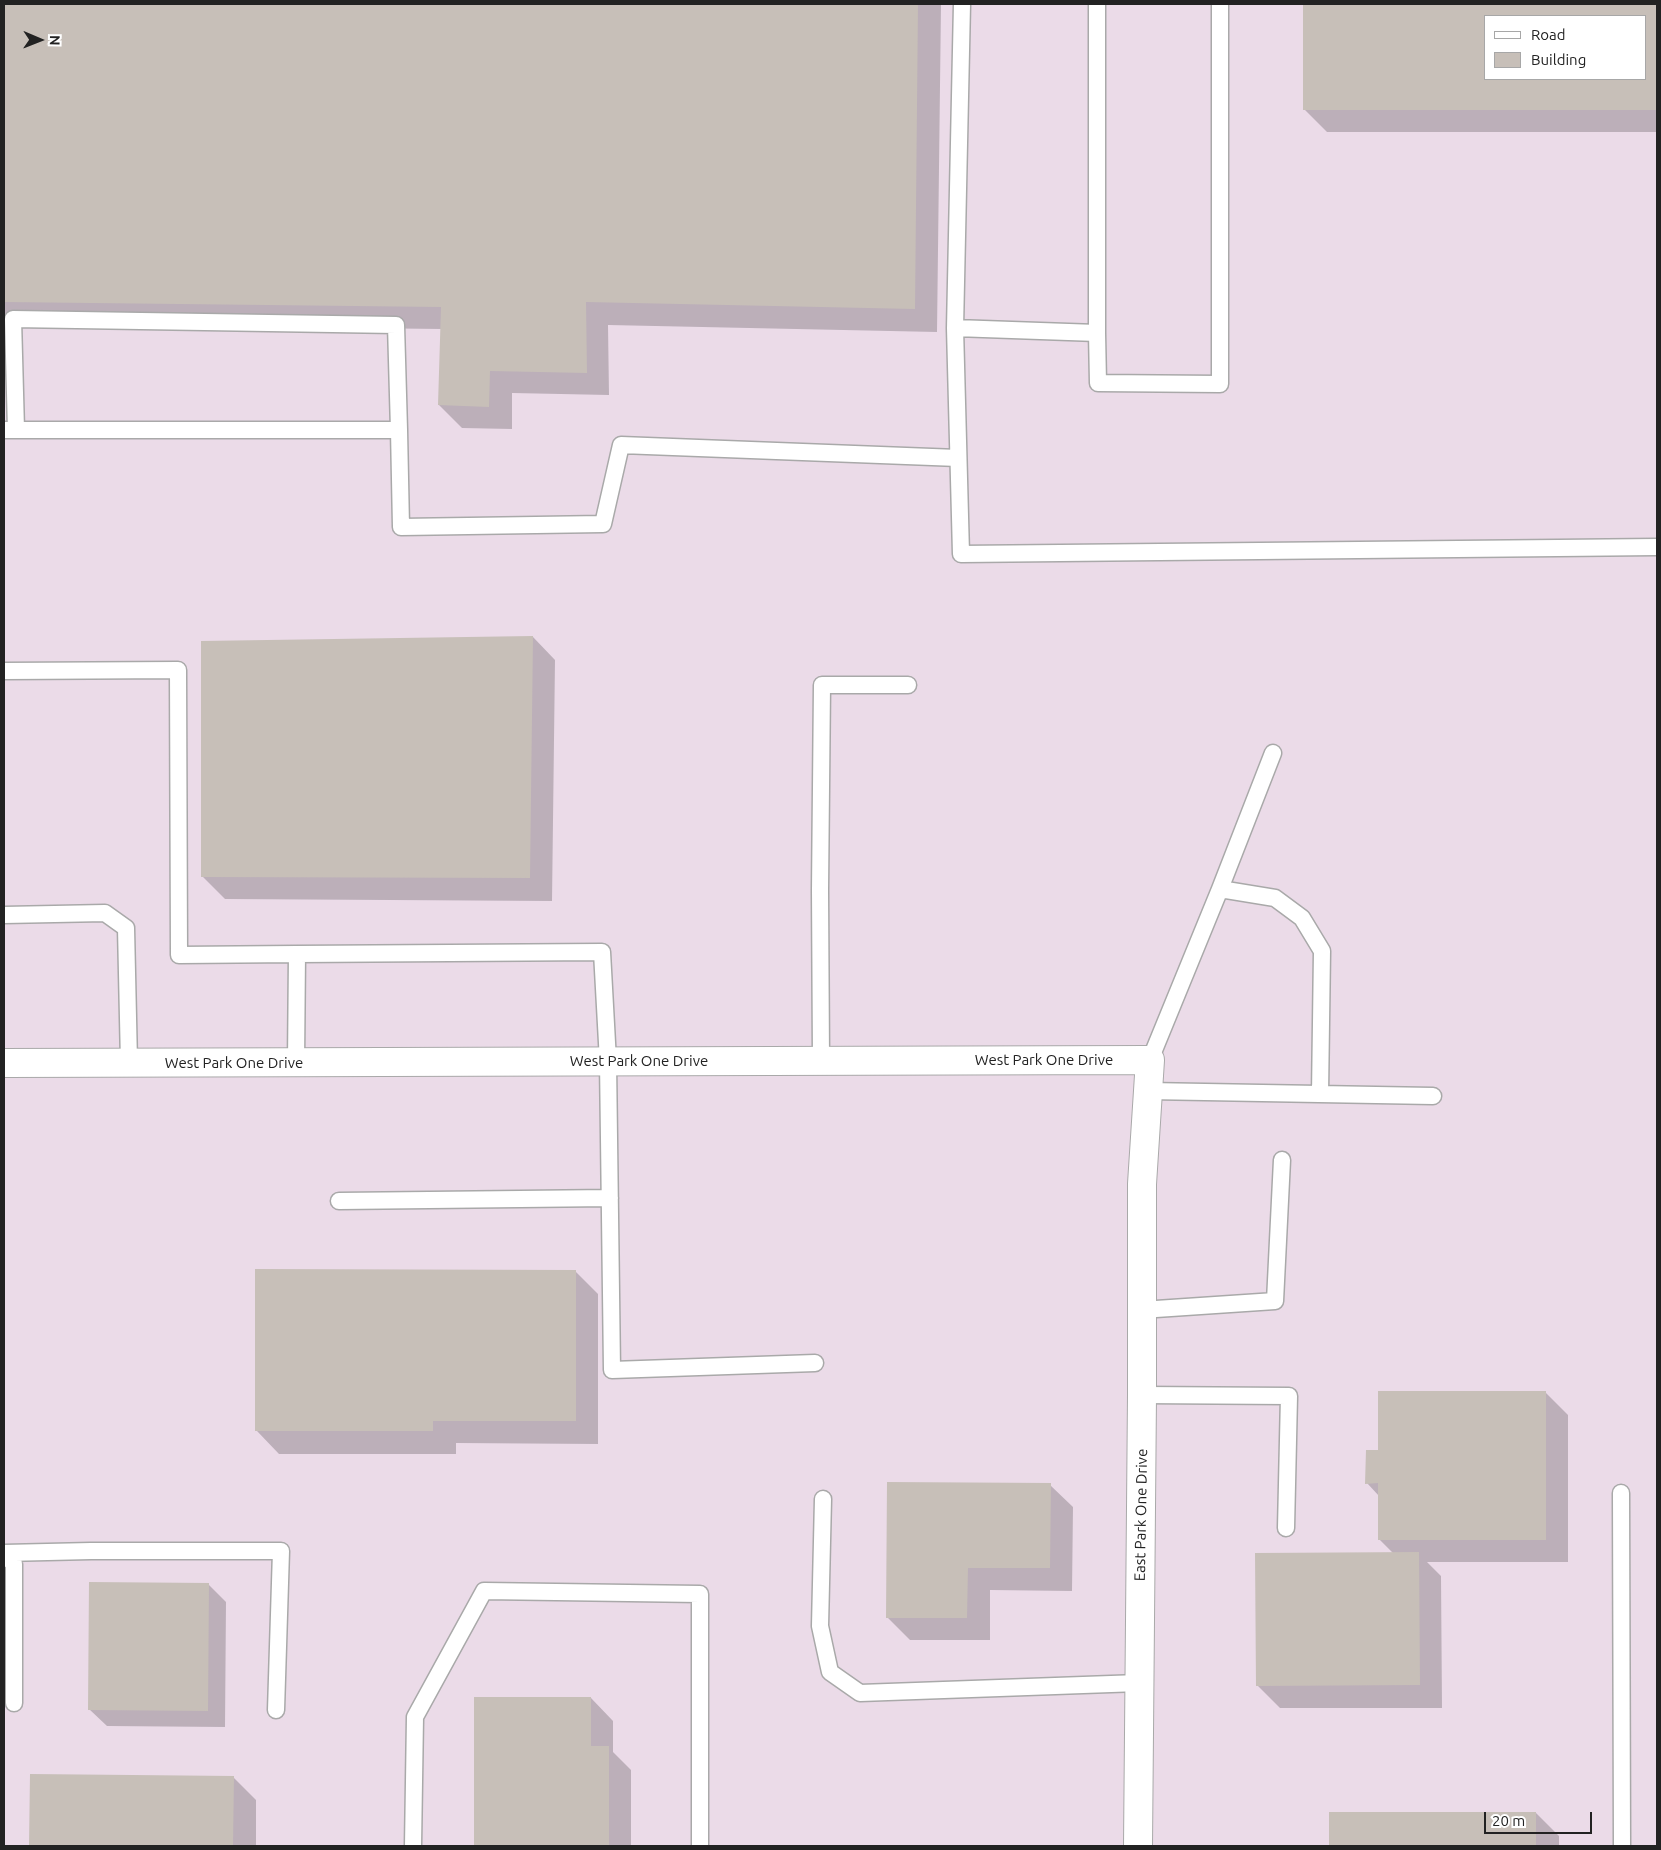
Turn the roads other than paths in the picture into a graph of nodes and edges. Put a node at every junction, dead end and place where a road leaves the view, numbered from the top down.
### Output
1 (962, 4) edge
2 (1097, 4) edge
3 (1220, 4) edge
4 (955, 328) junction
5 (1097, 333) junction
6 (10, 430) edge
7 (400, 430) junction
8 (958, 458) junction
9 (1657, 547) edge
10 (4, 672) edge
11 (908, 685) dead end
12 (1273, 753) dead end
13 (1220, 889) junction
14 (4, 915) edge
15 (297, 954) junction
16 (821, 1060) junction
17 (1150, 1060) junction
18 (608, 1061) junction
19 (296, 1062) junction
20 (4, 1063) edge
21 (129, 1063) junction
22 (1148, 1091) junction
23 (1320, 1094) junction
24 (1433, 1096) dead end
25 (1282, 1160) dead end
26 (610, 1198) junction
27 (339, 1201) dead end
28 (1141, 1310) junction
29 (815, 1363) dead end
30 (1142, 1395) junction
31 (1621, 1493) dead end
32 (823, 1499) dead end
33 (1286, 1528) dead end
34 (4, 1554) edge
35 (1139, 1683) junction
36 (14, 1703) dead end
37 (276, 1710) dead end
38 (413, 1846) edge
39 (700, 1846) edge
40 (1138, 1846) edge
41 (1622, 1846) edge

1 - 4 lane
2 - 5 lane
3 - 5 lane
4 - 5 lane
4 - 8 lane
6 - 7 lane
6 - 7 lane
7 - 8 lane
8 - 9 lane
10 - 15 lane
11 - 16 lane
12 - 13 lane
13 - 17 lane
13 - 23 lane
14 - 21 lane
15 - 18 lane
15 - 19 lane
16 - 17 street, West Park One Drive
16 - 18 street, West Park One Drive
17 - 22 street
18 - 19 street, West Park One Drive
18 - 26 lane
19 - 21 street, West Park One Drive
20 - 21 street, West Park One Drive
22 - 23 lane
22 - 28 street, East Park One Drive
23 - 24 lane
25 - 28 lane
26 - 27 lane
26 - 29 lane
28 - 30 street, East Park One Drive
30 - 33 lane
30 - 35 street, East Park One Drive
31 - 41 lane
32 - 35 lane
34 - 36 lane
34 - 37 lane
35 - 40 street, East Park One Drive
38 - 39 lane

